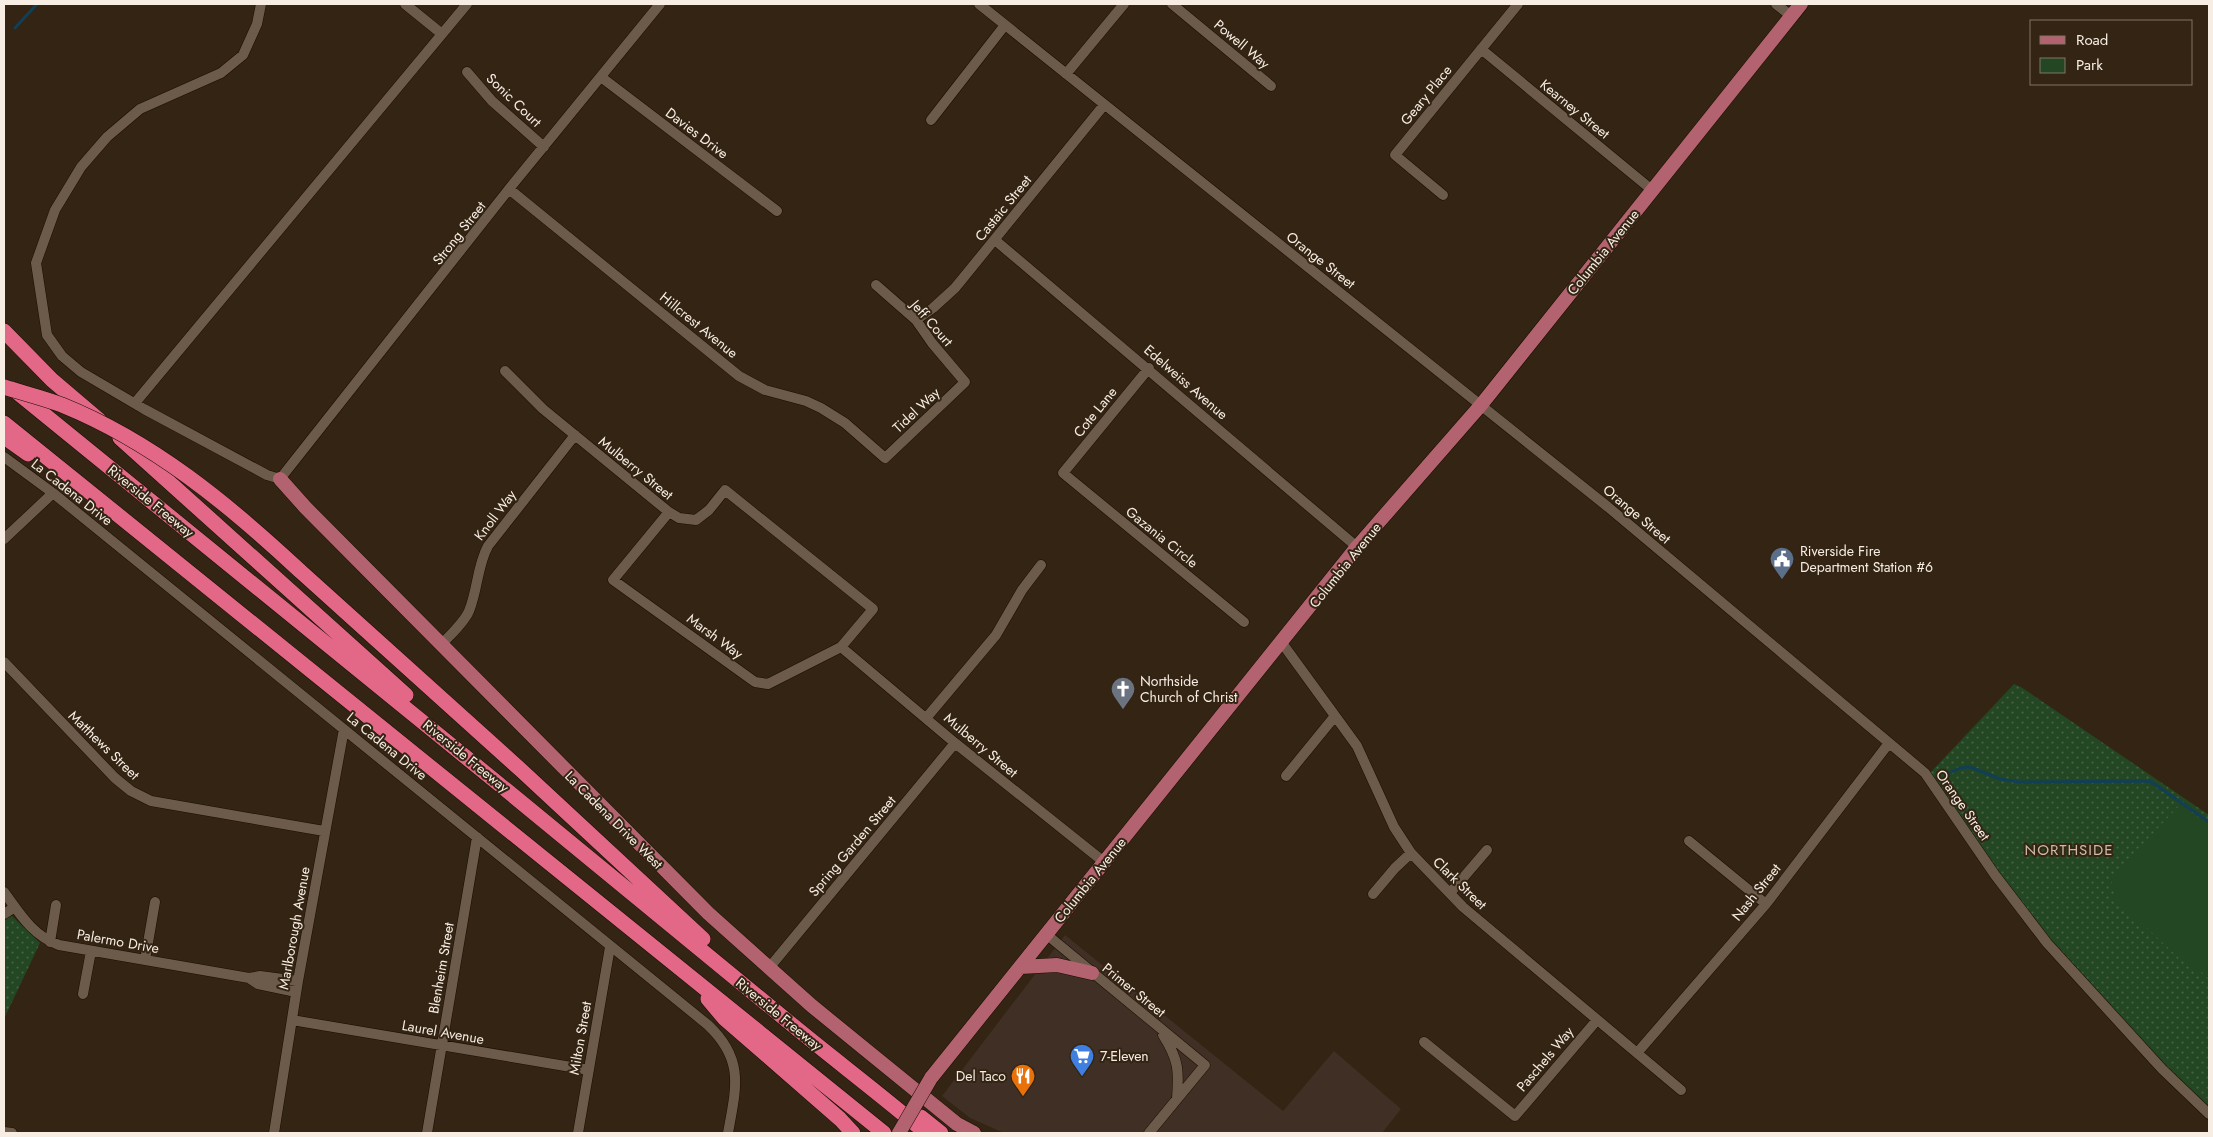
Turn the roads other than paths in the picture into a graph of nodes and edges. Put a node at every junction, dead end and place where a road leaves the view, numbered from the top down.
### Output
1 (261, 4) edge
2 (405, 4) edge
3 (467, 4) edge
4 (660, 4) edge
5 (979, 4) edge
6 (1124, 4) edge
7 (1172, 4) edge
8 (1518, 4) edge
9 (1776, 4) edge
10 (1801, 4) edge
11 (1791, 16) junction
12 (1005, 25) junction
13 (442, 34) junction
14 (1481, 49) junction
15 (467, 72) dead end
16 (1066, 74) junction
17 (601, 77) junction
18 (1271, 86) dead end
19 (1104, 105) junction
20 (931, 120) dead end
21 (544, 147) junction
22 (510, 190) junction
23 (1652, 190) junction
24 (1443, 195) dead end
25 (777, 211) dead end
26 (996, 240) junction
27 (876, 285) dead end
28 (916, 320) junction
29 (4, 330) edge
30 (1148, 368) junction
31 (505, 371) dead end
32 (4, 382) edge
33 (966, 382) joint
34 (4, 387) edge
35 (135, 403) junction
36 (1481, 405) junction
37 (4, 423) edge
38 (575, 436) junction
39 (4, 437) edge
40 (4, 457) edge
41 (885, 458) joint
42 (1063, 473) joint
43 (280, 480) junction
44 (52, 493) junction
45 (669, 512) junction
46 (122, 519) junction
47 (4, 539) edge
48 (1357, 547) junction
49 (1041, 565) dead end
50 (872, 609) joint
51 (1244, 622) dead end
52 (1282, 642) junction
53 (441, 645) junction
54 (841, 647) junction
55 (4, 662) edge
56 (1335, 716) junction
57 (927, 717) junction
58 (344, 729) junction
59 (955, 742) junction
60 (1889, 743) junction
61 (1286, 776) dead end
62 (514, 794) junction
63 (324, 831) junction
64 (477, 837) junction
65 (1689, 841) dead end
66 (1487, 850) dead end
67 (1411, 853) junction
68 (1104, 862) junction
69 (4, 892) edge
70 (1450, 893) junction
71 (1372, 894) dead end
72 (155, 902) dead end
73 (56, 904) dead end
74 (1766, 904) junction
75 (14, 907) junction
76 (4, 914) edge
77 (1046, 934) junction
78 (50, 942) junction
79 (610, 947) junction
80 (91, 951) junction
81 (145, 960) junction
82 (1020, 967) junction
83 (770, 968) junction
84 (686, 973) junction
85 (1092, 973) junction
86 (297, 987) junction
87 (83, 994) dead end
88 (292, 1020) junction
89 (1597, 1020) junction
90 (1159, 1028) junction
91 (807, 1038) junction
92 (1424, 1042) dead end
93 (442, 1046) junction
94 (1637, 1053) junction
95 (589, 1070) junction
96 (870, 1086) junction
97 (1681, 1090) dead end
98 (1177, 1100) junction
99 (2209, 1114) edge
100 (4, 1132) edge
101 (12, 1133) edge
102 (274, 1133) edge
103 (427, 1133) edge
104 (578, 1133) edge
105 (728, 1133) edge
106 (853, 1133) edge
107 (884, 1133) edge
108 (899, 1133) edge
109 (926, 1133) edge
110 (941, 1133) edge
111 (974, 1133) edge
112 (1149, 1133) edge

1 - 35 street
2 - 13 street
3 - 13 street
4 - 17 street, Strong Street
5 - 12 street, Orange Street
6 - 16 street
7 - 18 street, Powell Way
8 - 14 street, Geary Place
9 - 11 street
10 - 11 main road, Columbia Avenue
11 - 23 main road, Columbia Avenue
12 - 16 street, Orange Street
12 - 20 street
13 - 35 street
14 - 23 street, Kearney Street
14 - 24 street, Geary Place
15 - 21 street, Sonic Court
16 - 19 street, Orange Street
17 - 21 street, Strong Street
17 - 25 street, Davies Drive
19 - 26 street, Castaic Street
19 - 36 street, Orange Street
21 - 22 street, Strong Street
22 - 41 street, Hillcrest Avenue
22 - 43 street, Strong Street
23 - 36 main road, Columbia Avenue
26 - 28 street, Castaic Street
26 - 30 street, Edelweiss Avenue
27 - 28 street, Jeff Court
28 - 33 street, Jeff Court
29 - 62 highway
30 - 42 street, Cote Lane
30 - 48 street, Edelweiss Avenue
31 - 38 street, Mulberry Street
32 - 62 highway, Riverside Freeway
33 - 41 street, Tidel Way
34 - 91 highway, bridge
35 - 43 street
36 - 48 main road, Columbia Avenue
36 - 60 street, Orange Street
37 - 46 highway, Riverside Freeway
38 - 45 street, Mulberry Street
38 - 53 street, Knoll Way
39 - 46 highway
40 - 44 street, La Cadena Drive
42 - 51 street, Gazania Circle
43 - 53 main road, La Cadena Drive West
44 - 47 street
44 - 58 street, La Cadena Drive
45 - 50 street, Mulberry Street
45 - 54 street, Marsh Way
46 - 84 highway, Riverside Freeway
48 - 52 main road, Columbia Avenue
49 - 57 street
50 - 54 street, Marsh Way
52 - 56 street, Clark Street
52 - 68 main road, Columbia Avenue
53 - 83 main road, La Cadena Drive West
54 - 57 street, Mulberry Street
55 - 63 street, Matthews Street
56 - 61 street
56 - 67 street, Clark Street
57 - 59 street, Mulberry Street
58 - 63 street, Marlborough Avenue
58 - 64 street, La Cadena Drive
59 - 68 street, Mulberry Street
59 - 83 street, Spring Garden Street
60 - 74 street, Nash Street
60 - 99 street, Orange Street
62 - 91 highway, Riverside Freeway
63 - 86 street, Marlborough Avenue
64 - 79 street, La Cadena Drive
64 - 93 street, Blenheim Street
65 - 74 street
66 - 70 street
67 - 70 street, Clark Street
67 - 71 street
68 - 77 main road, Columbia Avenue
69 - 75 street, Palermo Drive
70 - 89 street, Clark Street
72 - 81 street
73 - 78 street
74 - 94 street, Nash Street
75 - 76 street
75 - 78 street, Palermo Drive
77 - 82 main road, Columbia Avenue
77 - 85 street, Primer Street
78 - 80 street, Palermo Drive
79 - 95 street, Milton Street
79 - 105 street, La Cadena Drive
80 - 81 street, Palermo Drive
80 - 87 street
81 - 86 street, Palermo Drive
82 - 85 main road
82 - 108 main road, Columbia Avenue, bridge
83 - 111 main road, La Cadena Drive West
84 - 106 highway
84 - 107 highway, Riverside Freeway
85 - 90 street, Primer Street
86 - 88 street, Marlborough Avenue
88 - 93 street, Laurel Avenue
88 - 102 street, Marlborough Avenue
89 - 92 street, Paschels Way
89 - 94 street, Clark Street
90 - 98 street
90 - 98 street, Primer Street
91 - 96 highway, Riverside Freeway
93 - 95 street, Laurel Avenue
93 - 103 street, Blenheim Street
94 - 97 street, Clark Street
95 - 104 street, Milton Street
96 - 109 highway, Riverside Freeway
96 - 110 highway
98 - 112 street
100 - 101 street

